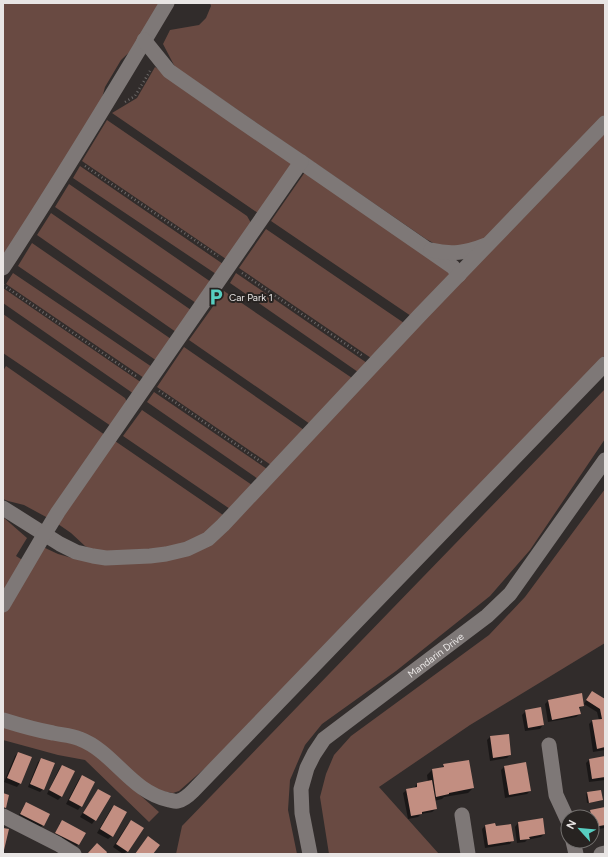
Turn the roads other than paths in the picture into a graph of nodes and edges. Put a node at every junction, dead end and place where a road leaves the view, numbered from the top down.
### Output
1 (167, 3) edge
2 (144, 40) junction
3 (605, 123) edge
4 (302, 162) junction
5 (488, 244) junction
6 (426, 249) junction
7 (3, 268) edge
8 (459, 275) junction
9 (605, 364) edge
10 (605, 460) edge
11 (3, 508) edge
12 (44, 535) junction
13 (3, 605) edge
14 (3, 720) edge
15 (549, 745) dead end
16 (562, 809) edge
17 (462, 814) dead end
18 (3, 816) edge
19 (605, 853) edge
20 (74, 854) edge
21 (310, 854) edge
22 (468, 854) edge
23 (601, 854) edge

1 - 2 street
2 - 4 street
2 - 7 street
3 - 5 street
4 - 6 street
4 - 12 street
5 - 6 street
5 - 8 street
6 - 8 street
8 - 12 street
9 - 14 street
10 - 21 street, Mandarin Drive
11 - 12 street
12 - 13 street
15 - 16 street
17 - 22 street
18 - 20 street
19 - 23 street

